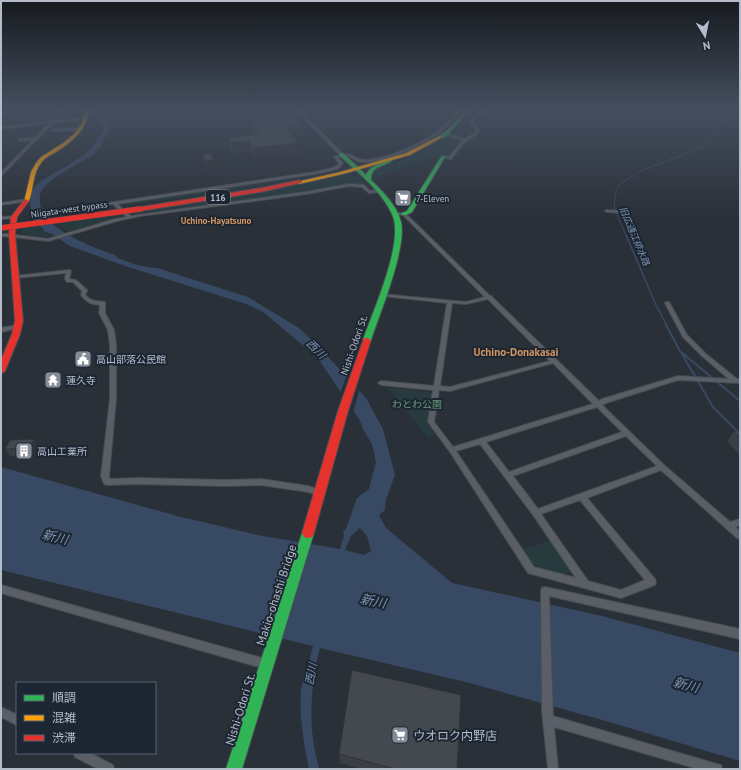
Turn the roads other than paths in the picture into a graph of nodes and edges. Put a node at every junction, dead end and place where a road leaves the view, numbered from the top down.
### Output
1 (29, 146) edge
2 (62, 146) edge
3 (333, 146) edge
4 (413, 146) edge
5 (426, 146) edge
6 (460, 146) edge
7 (342, 155) junction
8 (443, 157) joint
9 (392, 159) junction
10 (356, 169) junction
11 (1, 175) edge
12 (368, 180) junction
13 (378, 191) junction
14 (27, 200) junction
15 (114, 203) junction
16 (1, 204) edge
17 (101, 205) dead end
18 (607, 211) dead end
19 (624, 212) dead end
20 (394, 214) junction
21 (404, 214) junction
22 (14, 217) junction
23 (130, 217) junction
24 (1, 218) edge
25 (1, 227) edge
26 (12, 234) junction
27 (1, 235) edge
28 (15, 277) junction
29 (383, 295) junction
30 (490, 297) junction
31 (450, 301) junction
32 (667, 303) dead end
33 (17, 327) junction
34 (1, 330) edge
35 (555, 361) junction
36 (1, 371) edge
37 (736, 381) edge
38 (381, 383) dead end
39 (436, 388) junction
40 (599, 404) junction
41 (627, 433) junction
42 (482, 441) junction
43 (452, 450) junction
44 (662, 467) junction
45 (508, 475) junction
46 (320, 493) junction
47 (581, 496) junction
48 (536, 513) junction
49 (740, 522) edge
50 (729, 526) junction
51 (740, 536) edge
52 (305, 540) joint
53 (586, 585) junction
54 (1, 589) edge
55 (740, 634) edge
56 (267, 660) junction
57 (1, 712) edge
58 (548, 716) junction
59 (16, 720) edge
60 (80, 754) edge
61 (109, 769) edge
62 (234, 769) edge
63 (553, 769) edge
64 (717, 769) edge

1 - 11 street
2 - 14 main road
3 - 7 street
4 - 7 street
5 - 9 main road, 116
6 - 8 street
7 - 10 main road, Nishi-Odori St.
7 - 15 street
8 - 21 main road
9 - 10 main road, 116
9 - 12 main road
10 - 12 main road, Nishi-Odori St.
10 - 25 main road, Niigata-west bypass / 116, bridge
12 - 13 main road, Nishi-Odori St.
13 - 20 main road, Nishi-Odori St.
13 - 23 street
14 - 16 street
14 - 22 main road
15 - 17 street
15 - 23 street
18 - 19 street
20 - 21 street
20 - 29 main road, Nishi-Odori St.
21 - 30 street
22 - 24 street
22 - 26 main road
23 - 26 street
26 - 27 street
26 - 28 main road
28 - 33 main road
28 - 46 street
29 - 31 street
29 - 46 main road, Nishi-Odori St.
30 - 31 street
30 - 35 street
31 - 39 street
32 - 37 street
33 - 34 street
33 - 36 main road
35 - 39 street
35 - 40 street
37 - 40 street
38 - 39 street
39 - 43 street
40 - 41 street
40 - 42 street
41 - 44 street
41 - 45 street
42 - 43 street
42 - 45 street
43 - 53 street
44 - 47 street
44 - 50 street
45 - 48 street
46 - 52 main road, Nishi-Odori St.
47 - 48 street
47 - 53 street
48 - 53 street
49 - 50 street
50 - 51 street
52 - 56 main road, Makio-ohashi Bridge
54 - 56 street
55 - 58 street
56 - 62 main road, Nishi-Odori St.
57 - 59 street
58 - 63 street
58 - 64 street
60 - 61 street

